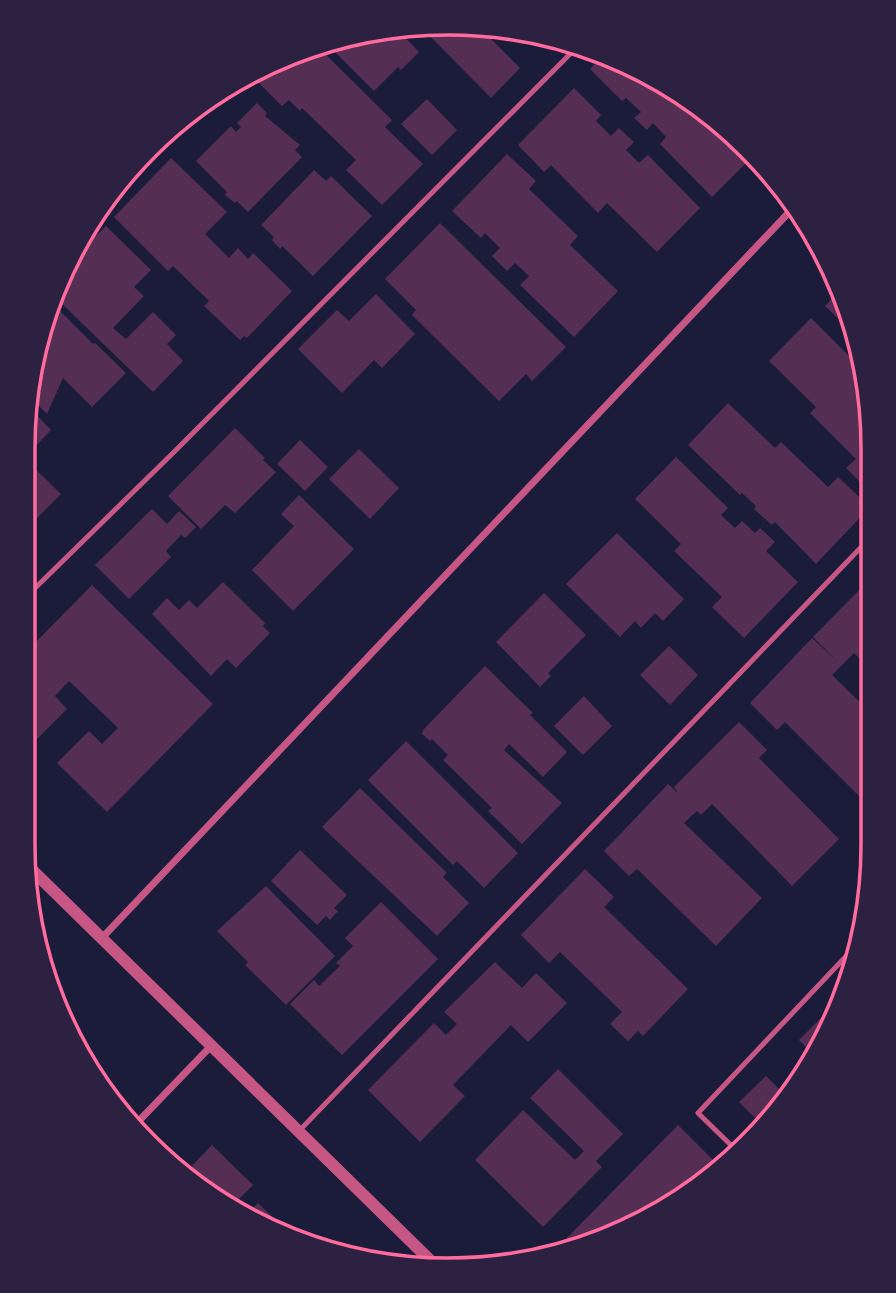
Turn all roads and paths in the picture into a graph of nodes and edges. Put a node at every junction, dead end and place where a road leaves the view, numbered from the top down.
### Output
1 (570, 54) edge
2 (787, 214) edge
3 (861, 547) edge
4 (35, 588) edge
5 (36, 874) edge
6 (101, 939) junction
7 (846, 957) edge
8 (211, 1046) junction
9 (140, 1120) edge
10 (299, 1131) junction
11 (731, 1145) edge
12 (428, 1257) edge

1 - 4 lane
2 - 6 street
3 - 10 lane
5 - 6 street
6 - 8 street
7 - 11 lane
8 - 9 street
8 - 10 street
10 - 12 street

